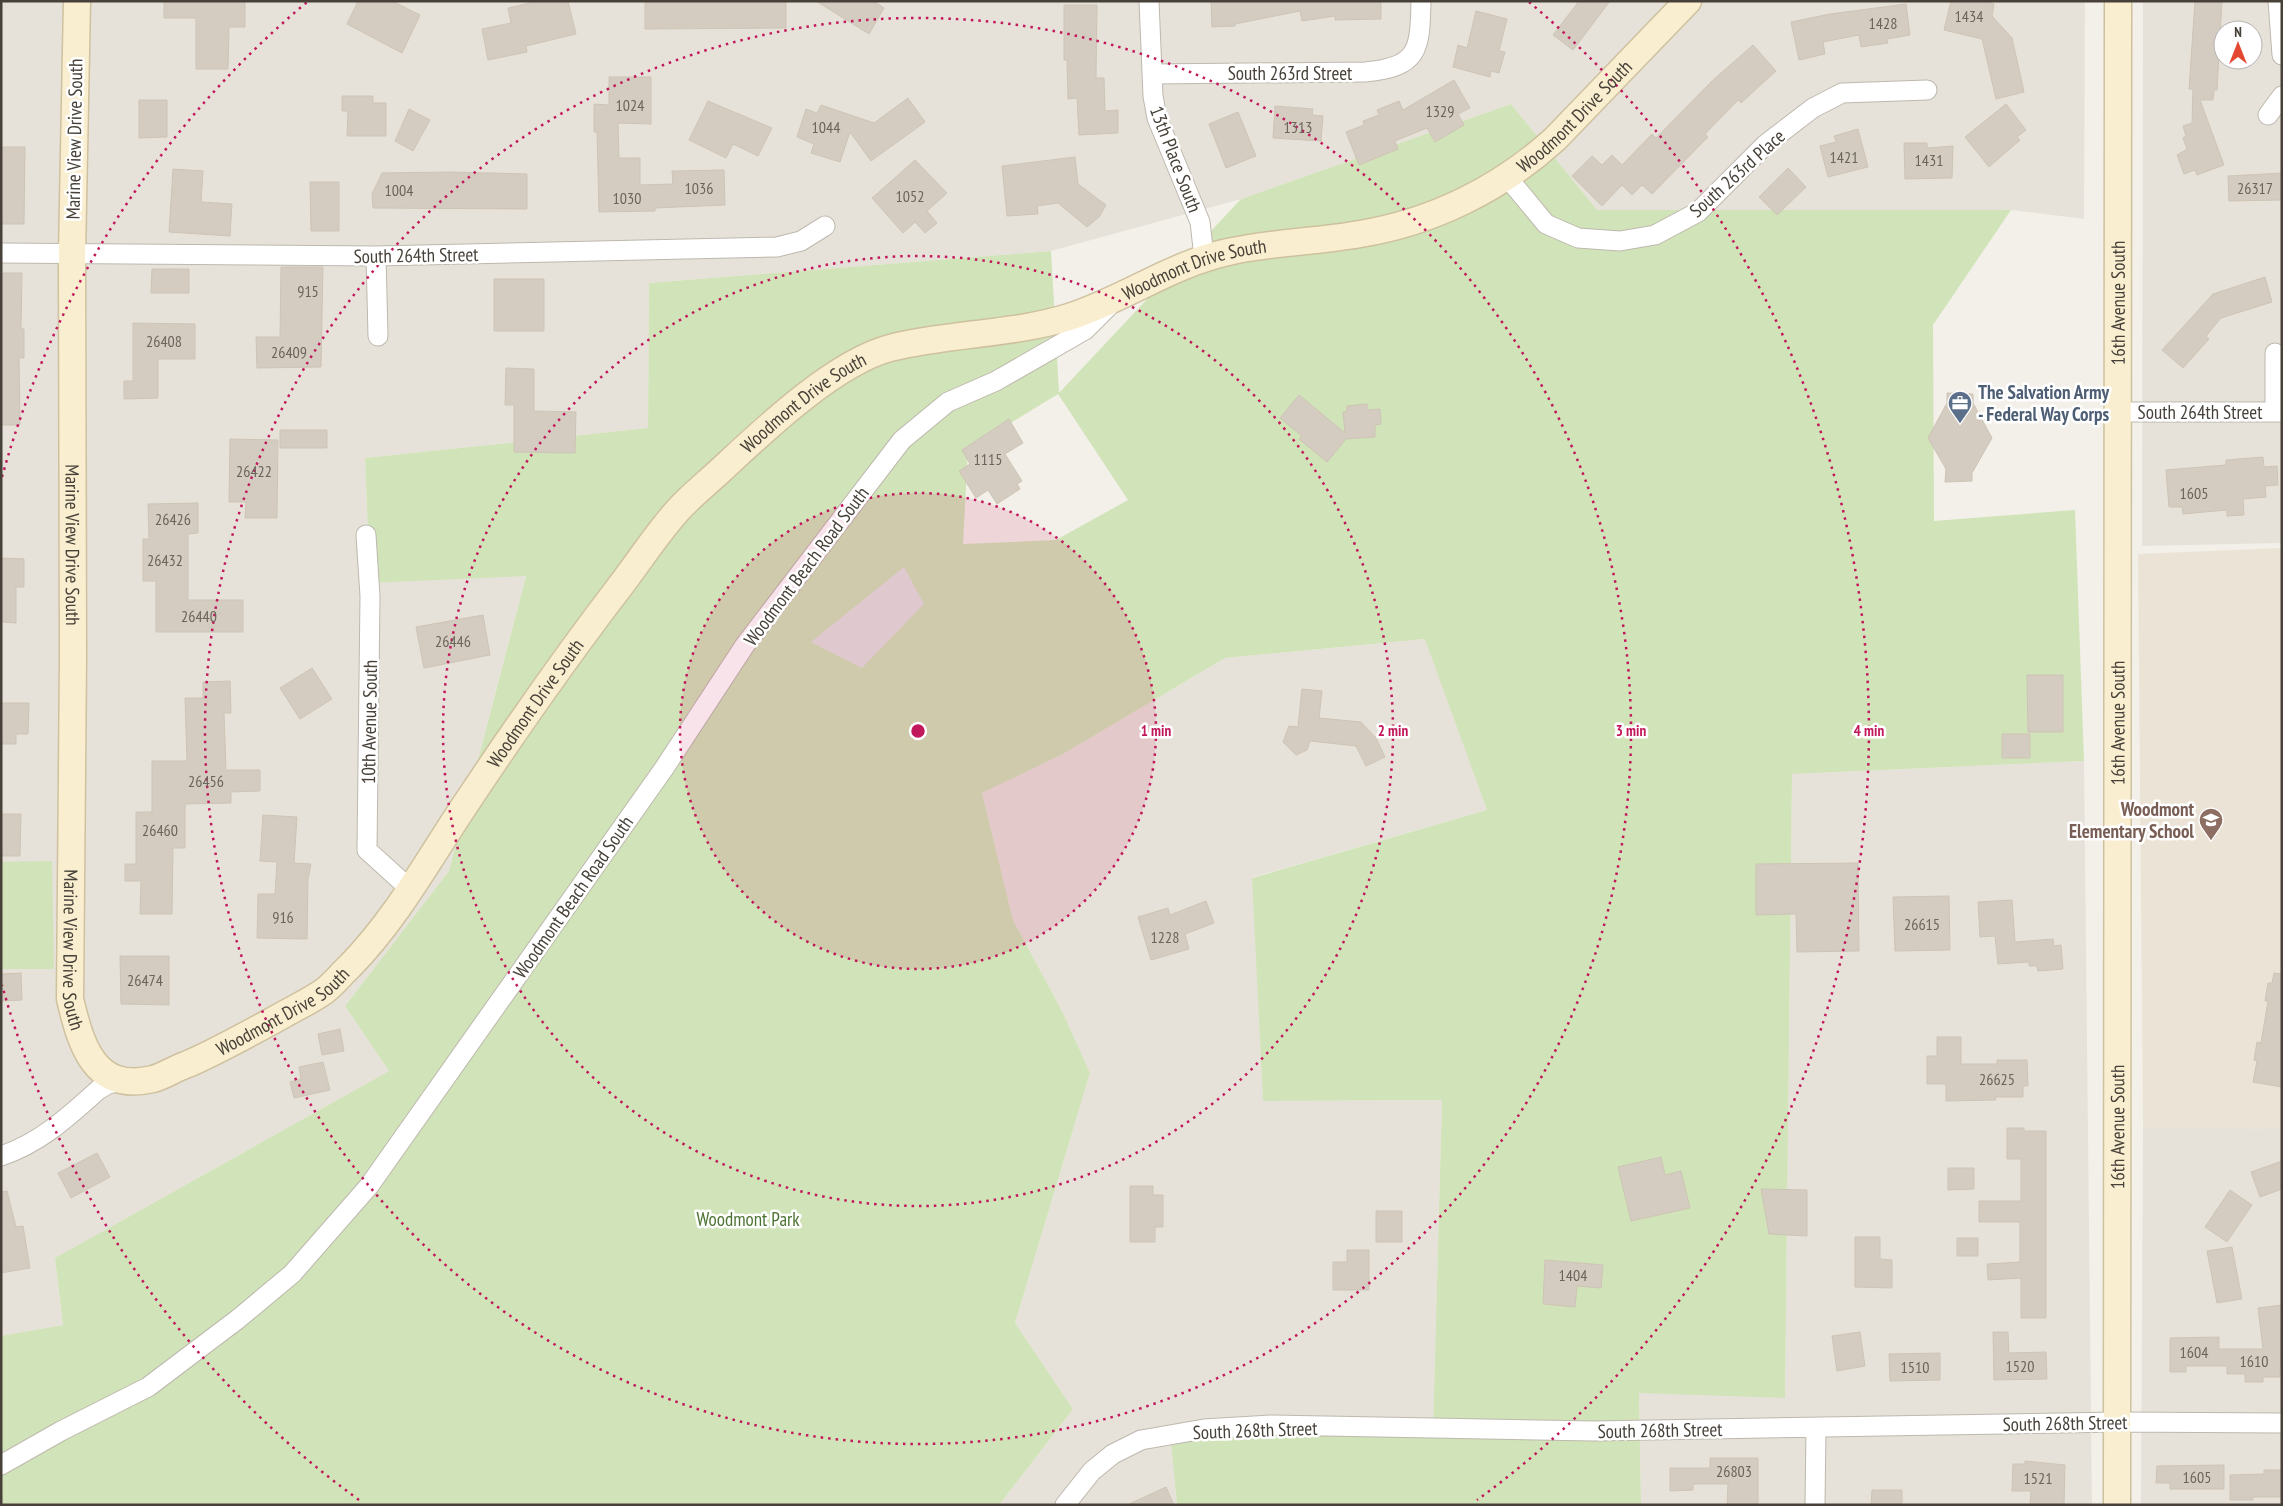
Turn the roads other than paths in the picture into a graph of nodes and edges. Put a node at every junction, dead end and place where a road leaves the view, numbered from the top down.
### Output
1 (77, 1) edge
2 (1149, 1) edge
3 (1421, 1) edge
4 (1688, 1) edge
5 (2118, 1) edge
6 (2278, 1) edge
7 (2282, 55) edge
8 (1152, 74) junction
9 (1927, 90) dead end
10 (2282, 96) edge
11 (2268, 115) dead end
12 (1507, 177) junction
13 (825, 226) dead end
14 (1, 253) edge
15 (72, 254) junction
16 (376, 256) junction
17 (1204, 257) junction
18 (1115, 300) junction
19 (378, 336) dead end
20 (2275, 353) dead end
21 (2118, 412) junction
22 (2278, 412) edge
23 (366, 535) dead end
24 (411, 890) junction
25 (116, 1079) junction
26 (1, 1156) edge
27 (2117, 1422) junction
28 (2282, 1423) edge
29 (1816, 1428) junction
30 (1, 1465) edge
31 (1065, 1505) edge
32 (1815, 1505) edge
33 (2117, 1505) edge

1 - 15 main road, Marine View Drive South
2 - 8 street, 13th Place South
3 - 8 street, South 263rd Street
4 - 12 main road, Woodmont Drive South
5 - 21 main road, 16th Avenue South
6 - 7 street
8 - 17 street, 13th Place South
9 - 12 street, South 263rd Place
10 - 11 street
12 - 17 main road, Woodmont Drive South
13 - 16 street, South 264th Street
14 - 15 street, South 264th Street
15 - 16 street, South 264th Street
15 - 25 main road, Marine View Drive South
16 - 19 street
17 - 18 main road, Woodmont Drive South
18 - 24 main road, Woodmont Drive South
18 - 30 street, Woodmont Beach Road South
20 - 22 street
21 - 22 street, South 264th Street
21 - 27 main road, 16th Avenue South
23 - 24 street, 10th Avenue South
24 - 25 main road, Woodmont Drive South
25 - 26 street
27 - 28 street, South 268th Street
27 - 29 street, South 268th Street
27 - 33 main road, 16th Avenue South
29 - 31 street, South 268th Street
29 - 32 street

